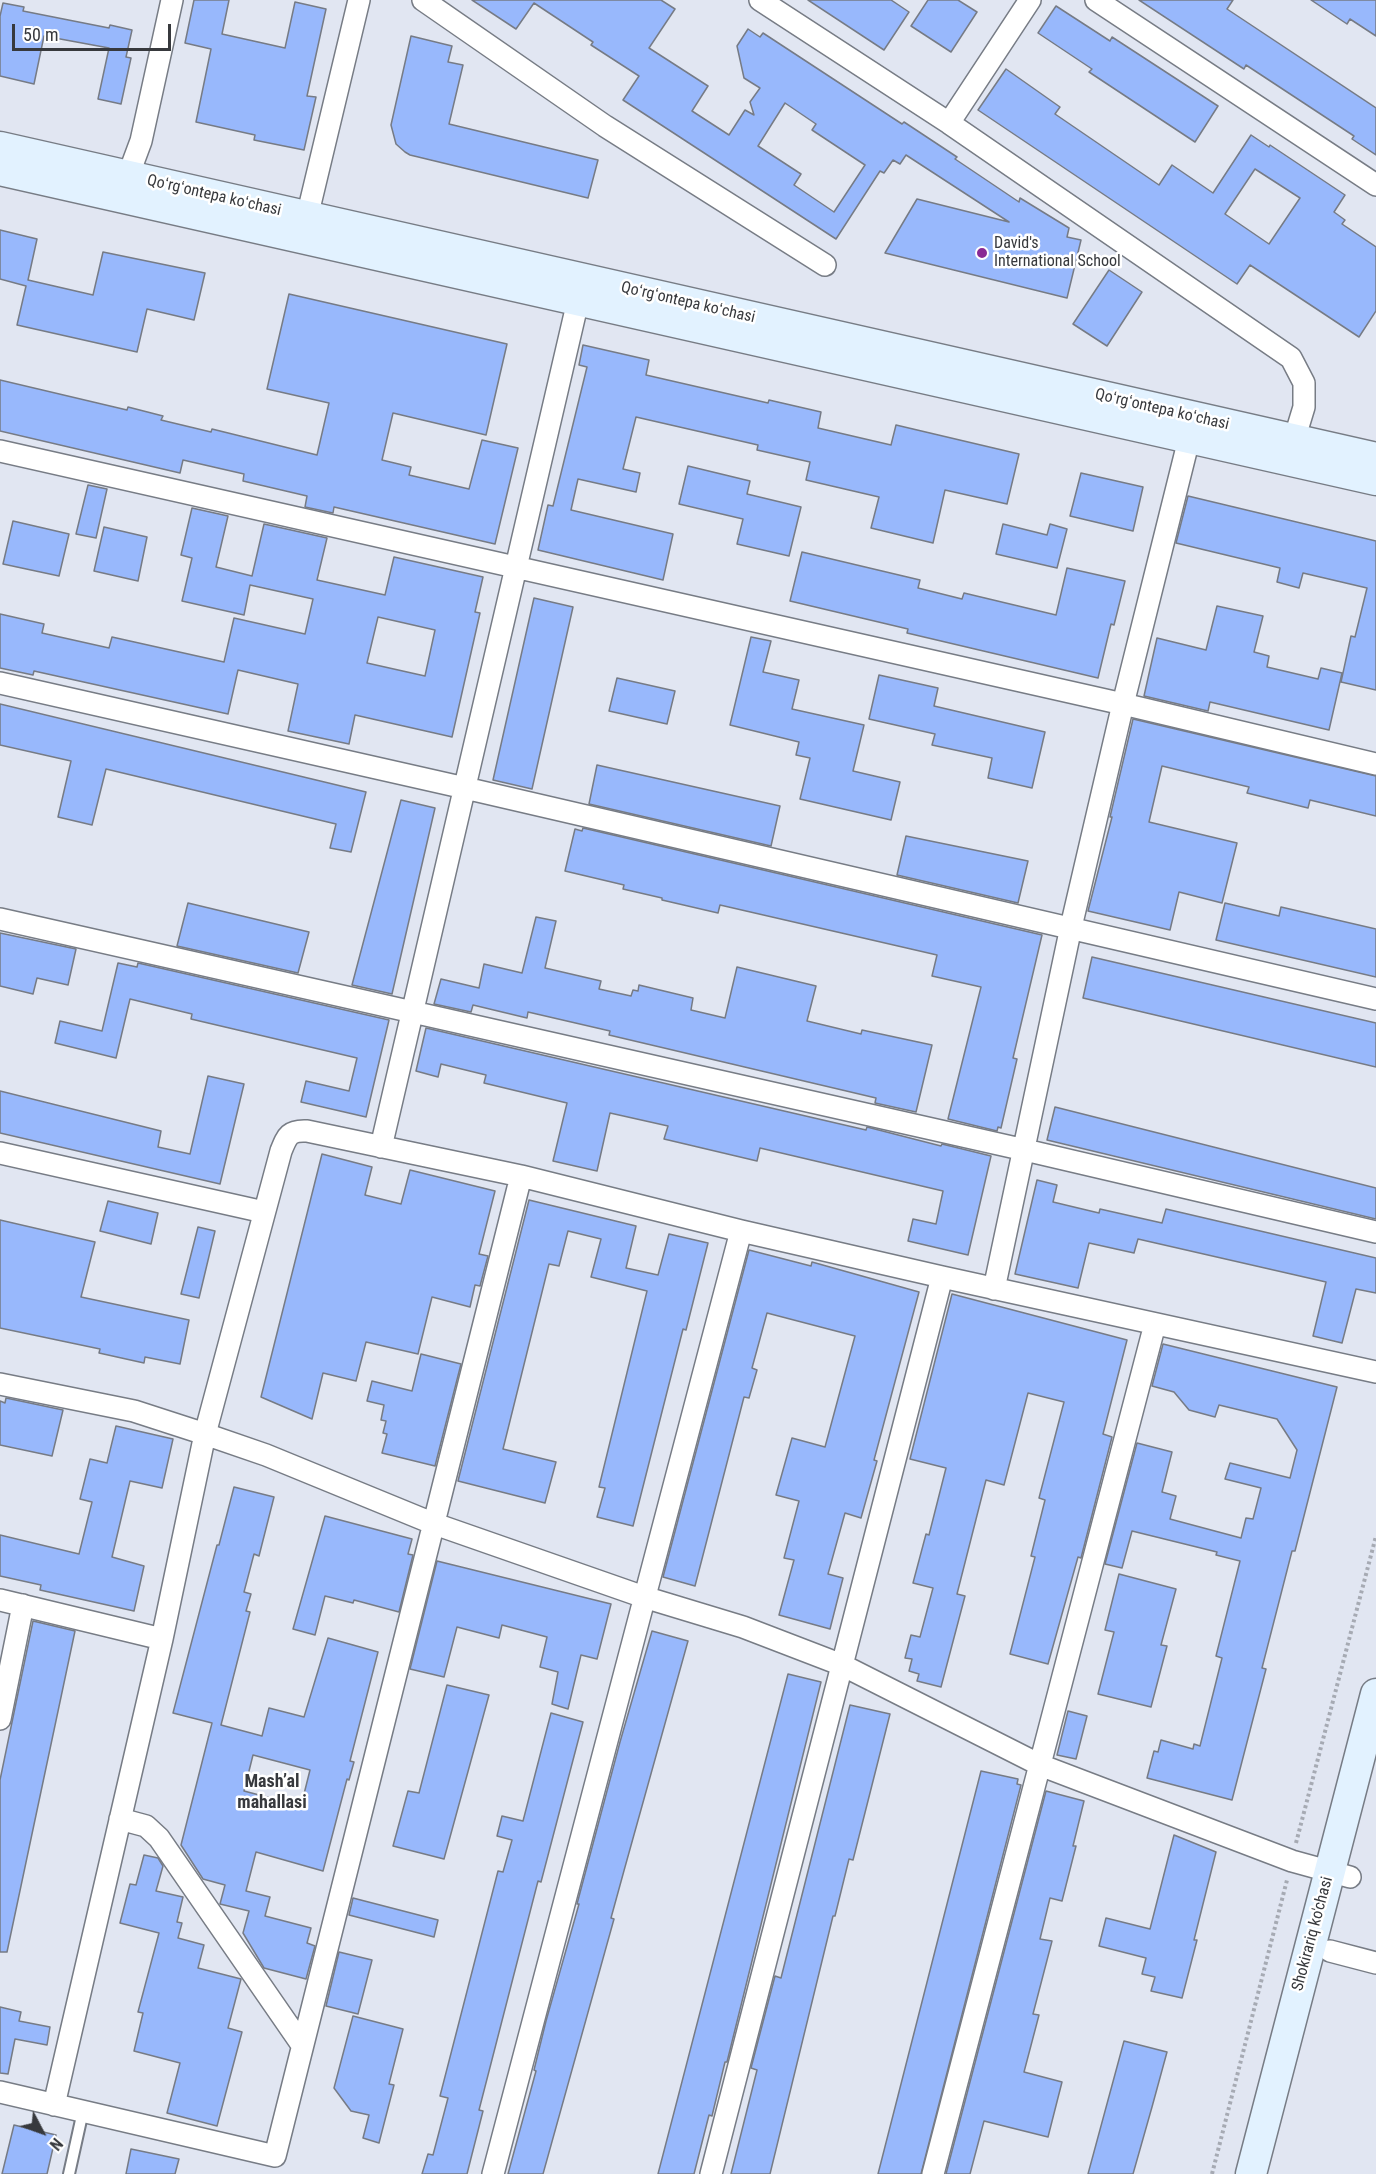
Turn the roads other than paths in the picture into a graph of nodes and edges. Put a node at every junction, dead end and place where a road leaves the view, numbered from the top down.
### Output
1 (172, 0) edge
2 (359, 0) edge
3 (423, 0) edge
4 (760, 0) edge
5 (1030, 0) edge
6 (1096, 0) edge
7 (949, 123) junction
8 (0, 147) edge
9 (0, 170) edge
10 (128, 176) junction
11 (1376, 185) edge
12 (307, 217) junction
13 (825, 265) dead end
14 (580, 290) junction
15 (1191, 428) junction
16 (1294, 440) junction
17 (0, 451) edge
18 (1376, 459) edge
19 (1376, 480) edge
20 (516, 566) junction
21 (0, 683) edge
22 (1123, 704) junction
23 (1376, 764) edge
24 (465, 788) junction
25 (0, 919) edge
26 (1071, 927) junction
27 (1376, 999) edge
28 (412, 1012) junction
29 (381, 1147) junction
30 (1024, 1150) junction
31 (0, 1153) edge
32 (521, 1176) junction
33 (264, 1212) junction
34 (741, 1231) junction
35 (1376, 1232) edge
36 (942, 1277) junction
37 (994, 1289) junction
38 (1155, 1324) junction
39 (1376, 1372) edge
40 (0, 1384) edge
41 (205, 1434) junction
42 (432, 1523) junction
43 (645, 1597) junction
44 (0, 1600) edge
45 (23, 1605) junction
46 (162, 1639) junction
47 (842, 1665) junction
48 (1376, 1694) edge
49 (0, 1719) edge
50 (1040, 1764) junction
51 (1376, 1776) edge
52 (120, 1819) junction
53 (1340, 1874) junction
54 (1330, 1951) junction
55 (1376, 1963) edge
56 (302, 2045) junction
57 (0, 2092) edge
58 (54, 2105) junction
59 (83, 2111) junction
60 (69, 2174) edge
61 (493, 2174) edge
62 (711, 2174) edge
63 (933, 2174) edge
64 (1251, 2174) edge
65 (1272, 2174) edge

1 - 10 street
2 - 12 street
3 - 13 street
4 - 7 street
5 - 7 street
6 - 11 street
7 - 16 street
8 - 10 main road, Qoʻrgʻontepa koʻchasi
9 - 14 main road, Qoʻrgʻontepa koʻchasi
10 - 12 main road, Qoʻrgʻontepa koʻchasi
12 - 14 main road, Qoʻrgʻontepa koʻchasi
14 - 15 main road, Qoʻrgʻontepa koʻchasi
14 - 20 street
15 - 16 main road, Qoʻrgʻontepa koʻchasi
15 - 19 main road, Qoʻrgʻontepa koʻchasi
15 - 22 street
16 - 18 main road, Qoʻrgʻontepa koʻchasi
17 - 20 street
20 - 22 street
20 - 24 street
21 - 24 street
22 - 23 street
22 - 26 street
24 - 26 street
24 - 28 street
25 - 28 street
26 - 27 street
26 - 30 street
28 - 29 street
28 - 30 street
29 - 32 street
29 - 33 street
30 - 35 street
30 - 37 street
31 - 33 street
32 - 34 street
32 - 42 street
33 - 41 street
34 - 36 street
34 - 43 street
36 - 37 street
36 - 47 street
37 - 38 street
38 - 39 street
38 - 50 street
40 - 41 street
41 - 42 street
41 - 46 street
42 - 43 street
42 - 56 street
43 - 47 street
43 - 61 street
44 - 45 street
45 - 46 street
45 - 49 street
46 - 52 street
47 - 50 street
47 - 62 street
48 - 53 main road, Shokirariq ko'chasi
50 - 53 street
50 - 63 street
51 - 53 main road, Shokirariq ko'chasi
52 - 56 street
52 - 58 street
53 - 54 main road, Shokirariq ko'chasi
53 - 64 main road, Shokirariq ko'chasi
54 - 55 street
54 - 65 main road, Shokirariq ko'chasi
56 - 59 street
57 - 58 street
58 - 59 street
59 - 60 lane

